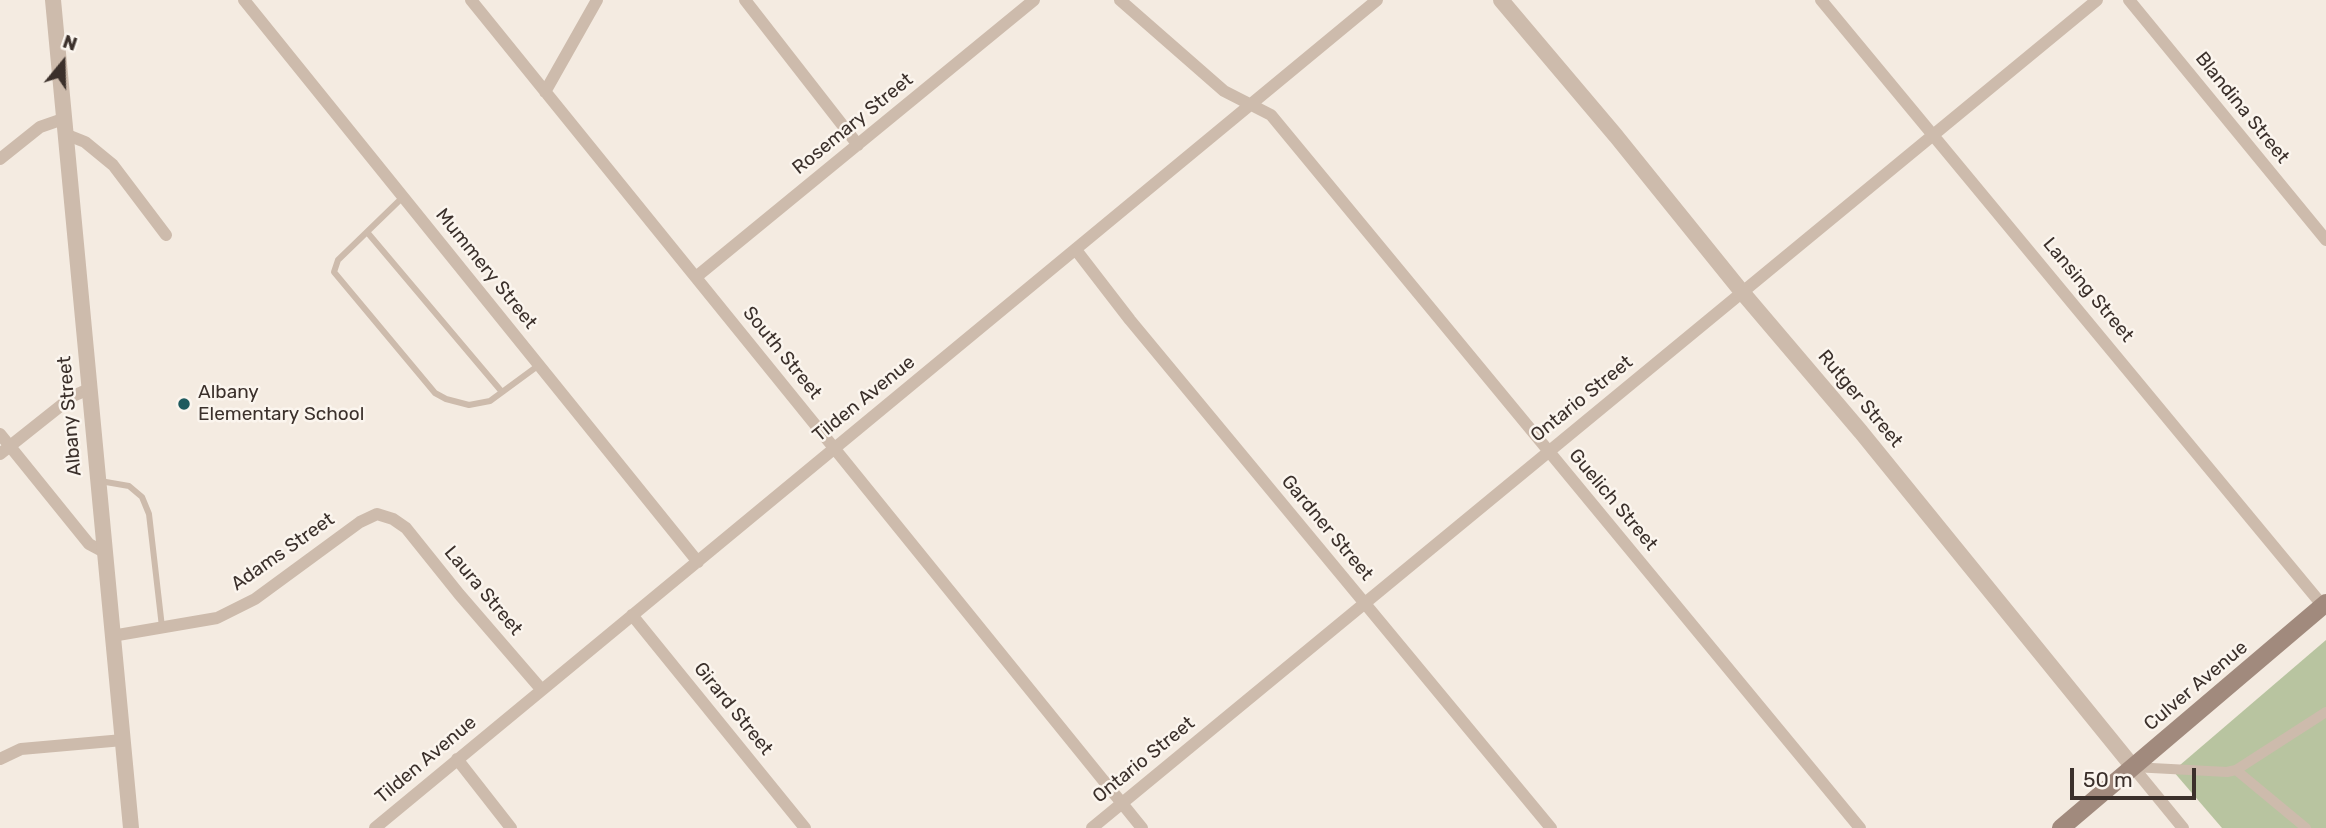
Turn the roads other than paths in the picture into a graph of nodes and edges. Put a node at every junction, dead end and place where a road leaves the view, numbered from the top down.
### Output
1 (53, 0) edge
2 (244, 0) edge
3 (471, 0) edge
4 (597, 0) edge
5 (745, 0) edge
6 (1034, 0) edge
7 (1120, 0) edge
8 (1377, 0) edge
9 (1501, 0) edge
10 (1821, 0) edge
11 (2097, 0) edge
12 (2129, 0) edge
13 (545, 92) junction
14 (1252, 104) junction
15 (64, 126) junction
16 (1932, 135) junction
17 (858, 145) junction
18 (0, 159) edge
19 (403, 197) junction
20 (367, 232) junction
21 (166, 235) dead end
22 (2326, 240) edge
23 (1076, 250) junction
24 (696, 277) junction
25 (1742, 292) junction
26 (539, 365) junction
27 (89, 389) junction
28 (502, 392) junction
29 (0, 434) edge
30 (834, 449) junction
31 (5, 450) edge
32 (1548, 451) junction
33 (97, 480) junction
34 (393, 519) joint
35 (104, 552) junction
36 (698, 562) junction
37 (1364, 603) junction
38 (2324, 605) edge
39 (632, 615) junction
40 (162, 629) junction
41 (112, 636) junction
42 (541, 689) junction
43 (2326, 712) edge
44 (123, 740) junction
45 (0, 759) edge
46 (457, 759) junction
47 (2133, 767) junction
48 (2236, 770) junction
49 (1122, 803) junction
50 (131, 828) edge
51 (375, 828) edge
52 (511, 828) edge
53 (805, 828) edge
54 (1092, 828) edge
55 (1142, 828) edge
56 (1551, 828) edge
57 (1860, 828) edge
58 (2061, 828) edge
59 (2183, 828) edge
60 (2306, 828) edge

1 - 15 street, Albany Street
2 - 19 street, Mummery Street
3 - 13 street, South Street
4 - 13 street
5 - 17 street
6 - 17 street, Rosemary Street
7 - 14 street, Guelich Street
8 - 14 street, Tilden Avenue
9 - 25 street, Rutger Street
10 - 16 street, Lansing Street
11 - 16 street, Ontario Street
12 - 22 street, Blandina Street
13 - 24 street, South Street
14 - 23 street, Tilden Avenue
14 - 32 street, Guelich Street
15 - 18 street
15 - 21 street
15 - 27 street, Albany Street
16 - 25 street, Ontario Street
16 - 38 street, Lansing Street
17 - 24 street, Rosemary Street
19 - 20 lane
19 - 26 street, Mummery Street
20 - 28 lane
20 - 28 lane
23 - 30 street, Tilden Avenue
23 - 37 street, Gardner Street
24 - 30 street, South Street
25 - 32 street, Ontario Street
25 - 47 street, Rutger Street
26 - 28 lane
26 - 36 street, Mummery Street
27 - 31 street
27 - 33 street, Albany Street
29 - 31 street
30 - 36 street, Tilden Avenue
30 - 49 street, South Street
31 - 35 street
32 - 37 street, Ontario Street
32 - 57 street, Guelich Street
33 - 35 street, Albany Street
33 - 40 lane
34 - 40 street, Adams Street
34 - 42 street, Laura Street
35 - 41 street, Albany Street
36 - 39 street, Tilden Avenue
37 - 49 street, Ontario Street
37 - 56 street, Gardner Street
38 - 47 main road, Culver Avenue
39 - 42 street, Tilden Avenue
39 - 53 street, Girard Street
40 - 41 street, Adams Street
41 - 44 street, Albany Street
42 - 46 street, Tilden Avenue
43 - 48 street
44 - 45 street
44 - 50 street, Albany Street
46 - 51 street, Tilden Avenue
46 - 52 street
47 - 48 street
47 - 58 main road, Culver Avenue
47 - 59 street, Rutger Street
48 - 60 street
49 - 54 street, Ontario Street
49 - 55 street, South Street

